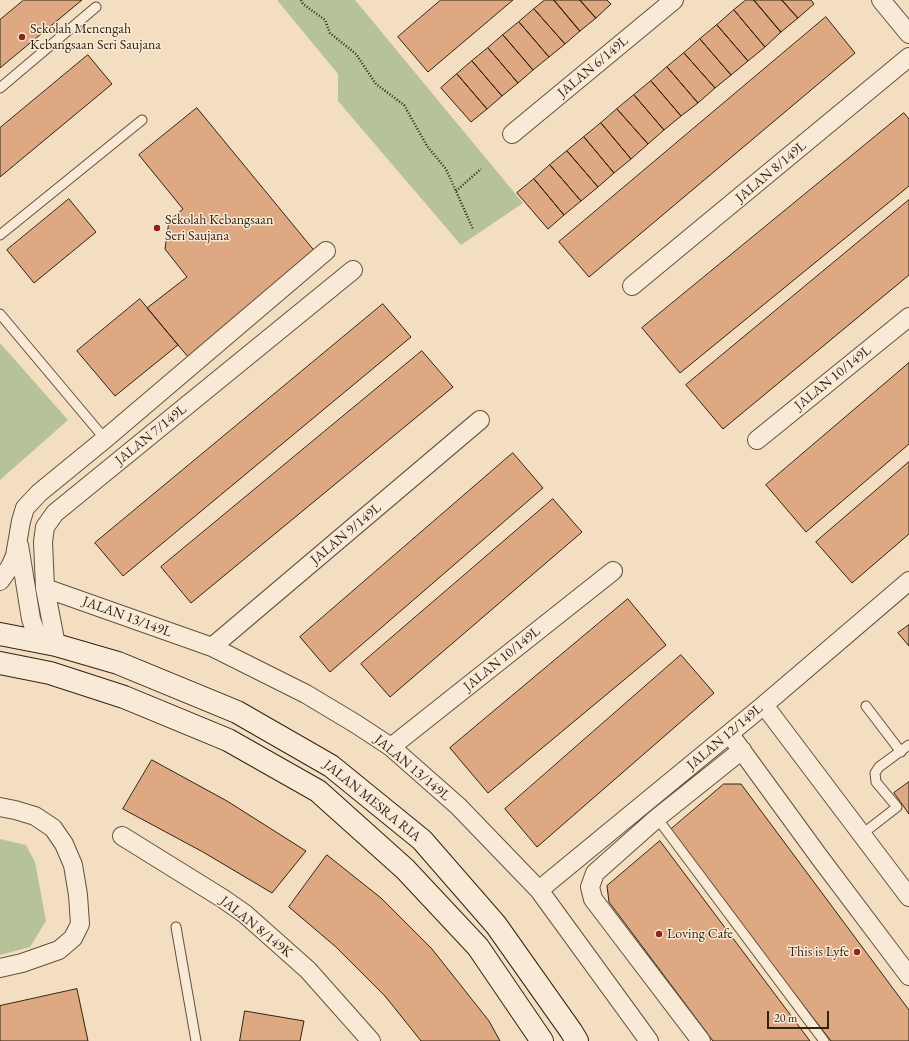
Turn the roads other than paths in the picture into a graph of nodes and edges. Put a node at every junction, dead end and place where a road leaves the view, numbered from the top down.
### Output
1 (674, 0) edge
2 (881, 0) edge
3 (96, 7) dead end
4 (909, 34) edge
5 (909, 57) edge
6 (0, 88) edge
7 (142, 120) dead end
8 (512, 134) dead end
9 (0, 236) edge
10 (326, 251) dead end
11 (353, 270) dead end
12 (632, 286) dead end
13 (0, 314) edge
14 (909, 316) edge
15 (480, 420) dead end
16 (105, 439) junction
17 (757, 440) dead end
18 (18, 540) junction
19 (612, 570) dead end
20 (0, 580) edge
21 (909, 581) edge
22 (45, 588) junction
23 (0, 634) edge
24 (48, 644) junction
25 (212, 647) junction
26 (0, 663) edge
27 (764, 705) junction
28 (866, 706) dead end
29 (730, 733) junction
30 (909, 746) edge
31 (391, 747) junction
32 (742, 750) junction
33 (901, 752) junction
34 (0, 807) edge
35 (657, 818) junction
36 (861, 835) junction
37 (122, 836) dead end
38 (539, 890) junction
39 (909, 897) edge
40 (176, 927) dead end
41 (0, 968) edge
42 (909, 976) edge
43 (196, 1041) edge
44 (371, 1041) edge
45 (542, 1041) edge
46 (577, 1041) edge
47 (649, 1041) edge
48 (701, 1041) edge
49 (824, 1041) edge

1 - 8 street, JALAN 6/149L
2 - 4 street
3 - 6 lane
5 - 12 street, JALAN 8/149L
7 - 9 lane
10 - 16 street
11 - 22 street, JALAN 7/149L
13 - 16 lane
14 - 17 street, JALAN 10/149L
15 - 25 street, JALAN 9/149L
16 - 18 street
18 - 20 street
18 - 24 street
19 - 31 street, JALAN 10/149L
21 - 27 street, JALAN 12/149L
22 - 24 street, JALAN 7/149L
22 - 25 street, JALAN 13/149L
23 - 24 main road, JALAN MESRA RIA
24 - 46 main road, JALAN MESRA RIA
25 - 31 street, JALAN 13/149L
26 - 45 main road, JALAN MESRA RIA
27 - 29 street, JALAN 12/149L
27 - 36 street
28 - 33 lane
29 - 32 street
29 - 38 street, JALAN 12/149L
30 - 33 lane
31 - 38 street, JALAN 13/149L
32 - 35 street
32 - 42 street
33 - 36 lane
34 - 41 street
35 - 48 street
35 - 49 lane
36 - 39 street
37 - 44 street, JALAN 8/149K
38 - 47 street, JALAN 13/149L
40 - 43 lane

